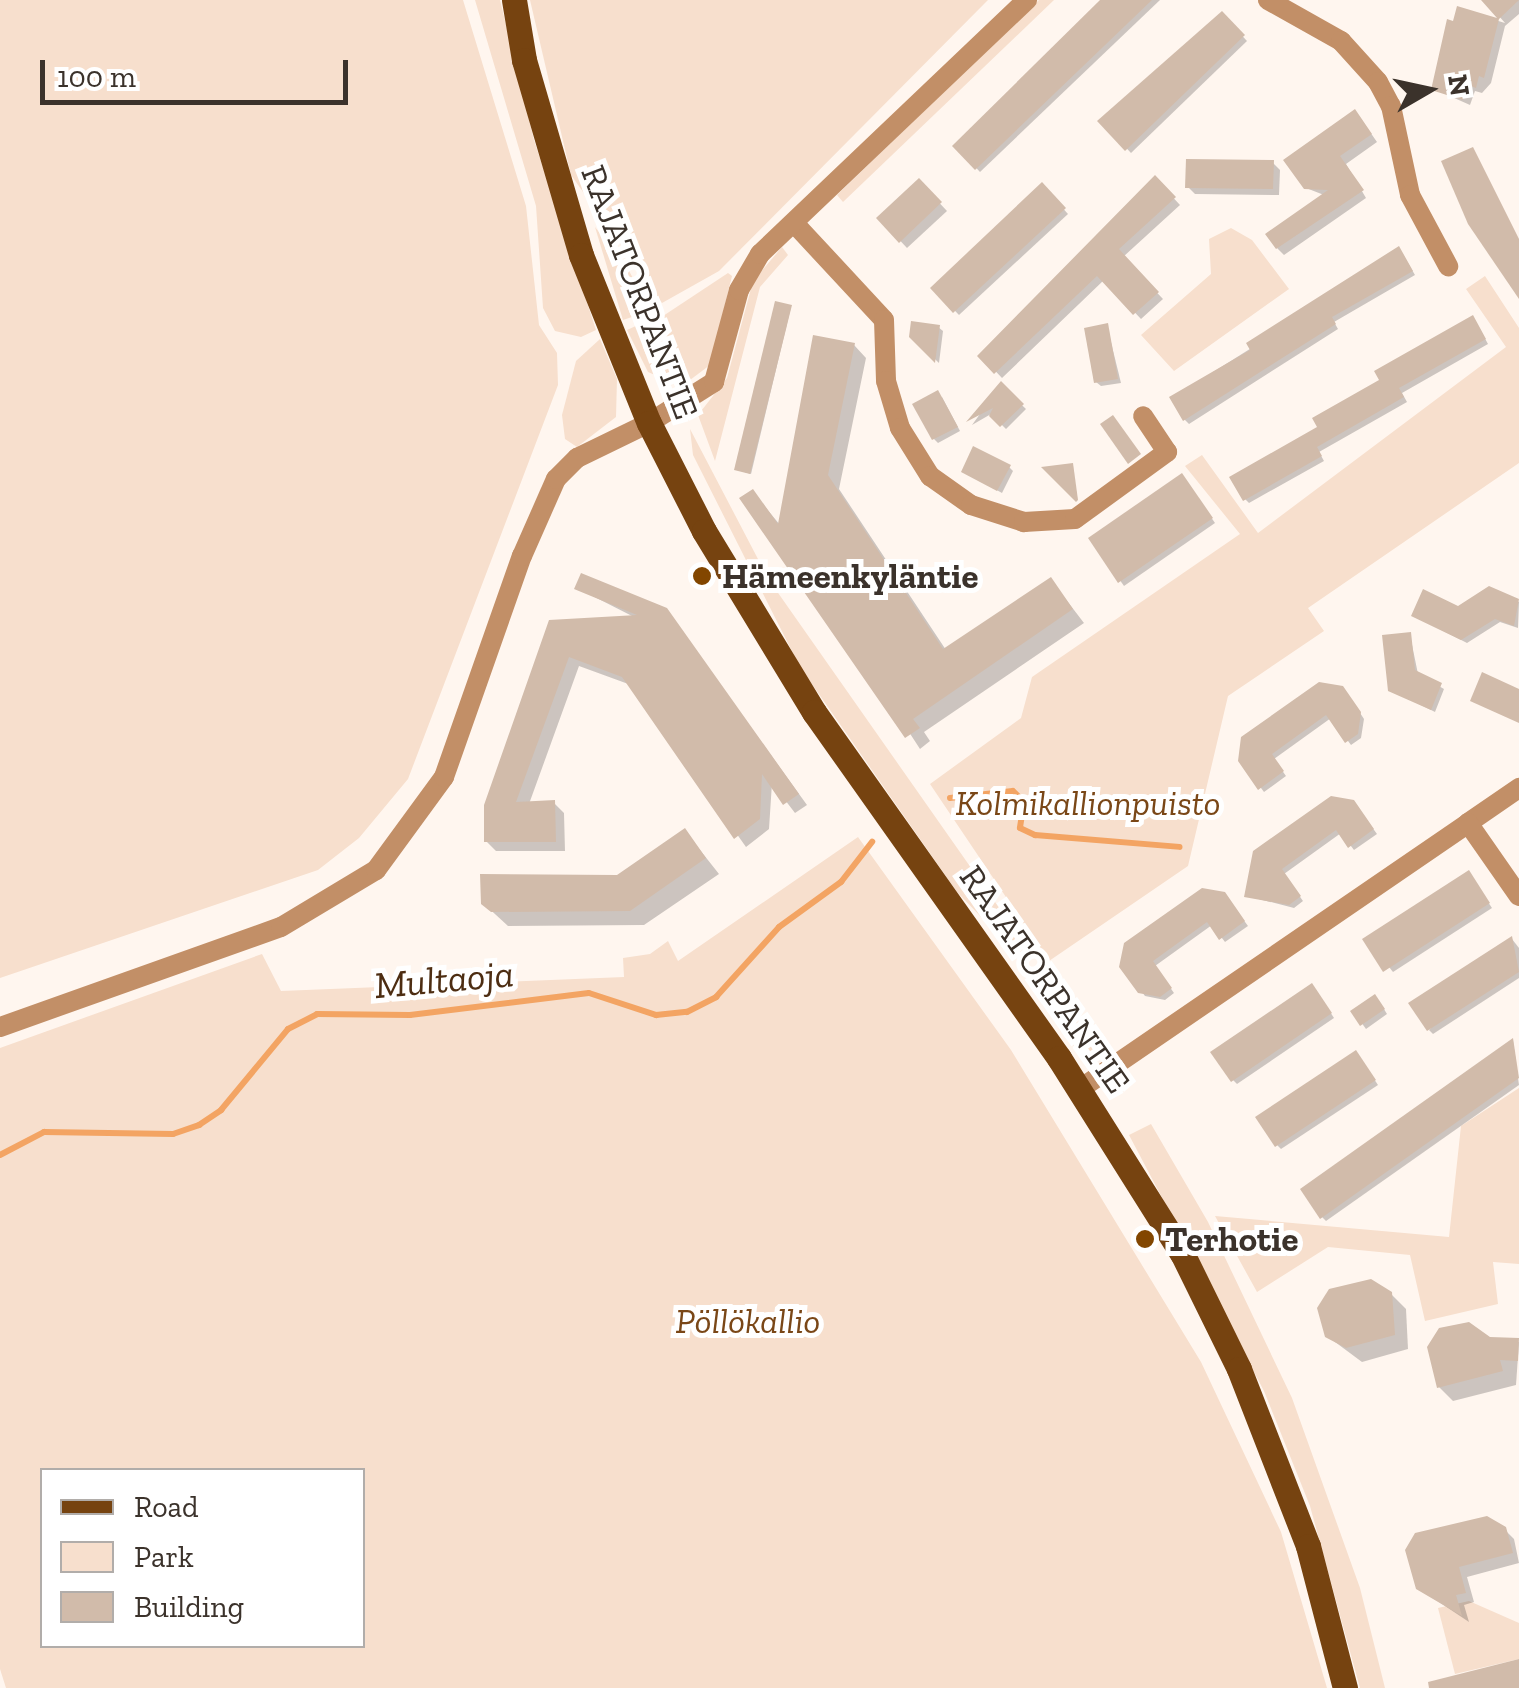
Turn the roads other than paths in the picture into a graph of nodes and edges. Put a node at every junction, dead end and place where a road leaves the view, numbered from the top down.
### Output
1 (514, 0) edge
2 (1027, 0) edge
3 (1268, 0) edge
4 (794, 223) junction
5 (1448, 266) dead end
6 (1143, 416) dead end
7 (650, 423) junction
8 (1519, 788) edge
9 (1468, 823) junction
10 (1519, 896) edge
11 (0, 1027) edge
12 (1080, 1089) junction
13 (1344, 1688) edge

1 - 7 main road, RAJATORPANTIE
2 - 4 street
3 - 5 street
4 - 6 street
4 - 7 street
7 - 11 street
7 - 12 main road, RAJATORPANTIE
8 - 9 street
9 - 10 street
9 - 12 street
12 - 13 main road, RAJATORPANTIE

